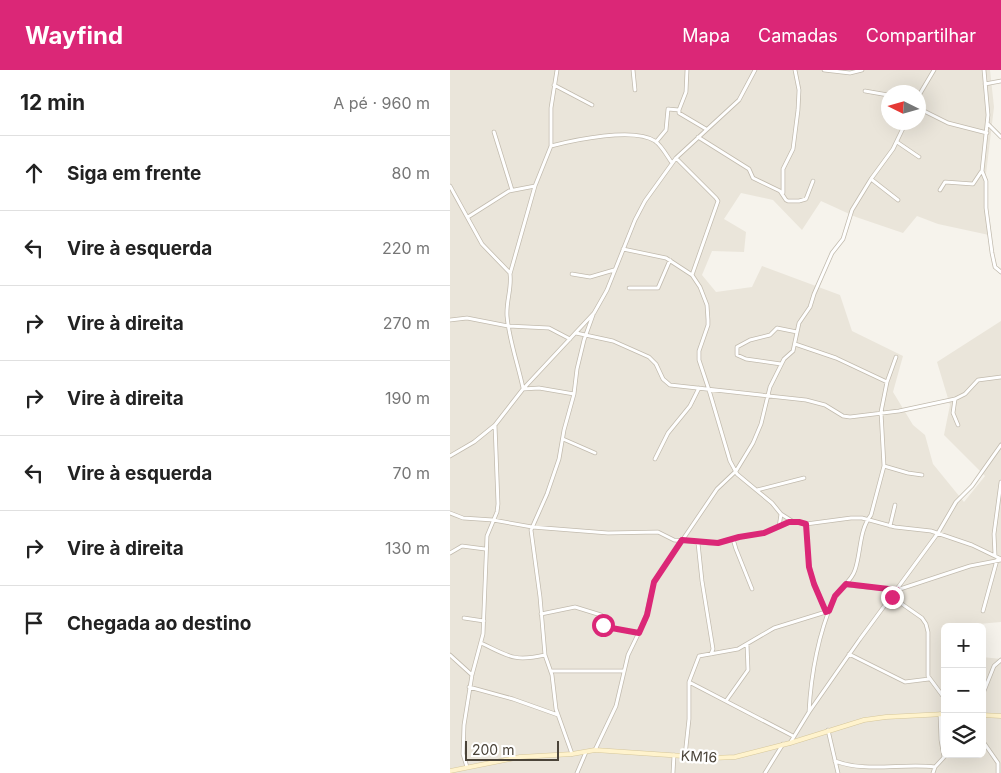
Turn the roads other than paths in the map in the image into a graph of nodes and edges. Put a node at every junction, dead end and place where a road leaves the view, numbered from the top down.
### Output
1 (557, 70) edge
2 (634, 70) edge
3 (687, 70) edge
4 (755, 70) edge
5 (795, 70) edge
6 (824, 70) edge
7 (862, 70) edge
8 (934, 70) edge
9 (984, 70) edge
10 (841, 71) edge
11 (1001, 81) edge
12 (985, 84) junction
13 (554, 85) junction
14 (925, 85) edge
15 (635, 90) dead end
16 (865, 91) dead end
17 (881, 94) edge
18 (592, 104) dead end
19 (679, 110) junction
20 (926, 112) edge
21 (987, 124) junction
22 (706, 129) junction
23 (902, 130) edge
24 (494, 132) dead end
25 (986, 133) junction
26 (698, 137) junction
27 (1001, 137) edge
28 (656, 142) junction
29 (897, 142) junction
30 (550, 146) junction
31 (920, 157) dead end
32 (676, 158) junction
33 (672, 163) junction
34 (982, 172) junction
35 (871, 179) junction
36 (813, 181) dead end
37 (450, 186) edge
38 (535, 186) junction
39 (512, 190) junction
40 (940, 190) dead end
41 (783, 195) junction
42 (898, 200) dead end
43 (468, 217) junction
44 (623, 249) junction
45 (670, 260) junction
46 (615, 270) junction
47 (1001, 272) edge
48 (510, 274) junction
49 (572, 274) dead end
50 (692, 275) junction
51 (629, 288) dead end
52 (594, 313) junction
53 (450, 320) edge
54 (508, 326) junction
55 (797, 332) junction
56 (576, 333) junction
57 (585, 335) junction
58 (570, 339) junction
59 (795, 344) junction
60 (896, 357) dead end
61 (781, 364) junction
62 (1001, 377) edge
63 (887, 382) junction
64 (700, 388) junction
65 (523, 389) junction
66 (710, 390) junction
67 (574, 394) junction
68 (768, 396) junction
69 (955, 399) junction
70 (881, 412) junction
71 (495, 425) junction
72 (958, 425) dead end
73 (563, 439) junction
74 (1001, 445) edge
75 (595, 453) dead end
76 (450, 456) edge
77 (655, 460) dead end
78 (884, 466) junction
79 (736, 471) junction
80 (922, 475) dead end
81 (804, 478) dead end
82 (1001, 482) edge
83 (757, 490) junction
84 (895, 505) dead end
85 (450, 513) edge
86 (781, 514) junction
87 (868, 519) junction
88 (493, 520) junction
89 (792, 521) junction
90 (806, 524) junction
91 (890, 526) junction
92 (532, 527) junction
93 (779, 527) junction
94 (938, 533) junction
95 (733, 539) junction
96 (674, 540) junction
97 (682, 540) junction
98 (698, 543) junction
99 (676, 549) junction
100 (485, 550) junction
101 (450, 553) edge
102 (995, 556) junction
103 (1000, 560) edge
104 (846, 584) junction
105 (752, 589) dead end
106 (897, 590) junction
107 (892, 597) junction
108 (828, 611) junction
109 (983, 611) dead end
110 (541, 614) junction
111 (464, 618) dead end
112 (484, 621) junction
113 (639, 633) junction
114 (481, 642) junction
115 (746, 644) junction
116 (713, 649) junction
117 (718, 653) junction
118 (450, 654) edge
119 (711, 654) junction
120 (849, 654) junction
121 (545, 655) junction
122 (1001, 660) edge
123 (551, 671) junction
124 (624, 671) junction
125 (472, 674) junction
126 (929, 680) junction
127 (689, 682) junction
128 (986, 686) edge
129 (469, 687) junction
130 (941, 694) edge
131 (726, 701) junction
132 (809, 712) junction
133 (941, 714) edge
134 (986, 715) edge
135 (558, 716) junction
136 (1001, 716) edge
137 (828, 730) junction
138 (793, 736) junction
139 (790, 742) junction
140 (783, 744) junction
141 (986, 746) edge
142 (595, 750) junction
143 (587, 751) junction
144 (572, 754) junction
145 (674, 755) junction
146 (685, 756) junction
147 (944, 758) edge
148 (835, 761) junction
149 (467, 767) junction
150 (935, 767) junction
151 (450, 771) edge
152 (460, 771) edge
153 (766, 772) edge
154 (579, 773) edge
155 (673, 773) edge
156 (838, 773) edge
157 (933, 773) edge
158 (998, 773) edge

1 - 13 street
2 - 15 street
3 - 19 street
4 - 22 street
5 - 41 street
6 - 10 street
7 - 10 street
8 - 14 street
9 - 12 street
11 - 12 street
12 - 21 street
13 - 18 street
13 - 30 street
16 - 17 street
19 - 22 street
19 - 28 street
20 - 25 street
21 - 25 street
21 - 27 street
22 - 26 street
23 - 29 street
24 - 39 street
25 - 34 street
26 - 32 street
26 - 41 street
28 - 30 street
28 - 33 street
29 - 31 street
29 - 35 street
30 - 38 street
32 - 33 street
32 - 50 street
33 - 44 street
34 - 40 street
34 - 47 street
35 - 42 street
35 - 55 street
36 - 41 street
37 - 43 street
38 - 39 street
38 - 48 street
39 - 43 street
43 - 48 street
44 - 45 street
44 - 46 street
45 - 50 street
45 - 51 street
46 - 49 street
46 - 52 street
48 - 54 street
50 - 66 street
52 - 56 street
52 - 57 street
53 - 54 street
54 - 58 street
54 - 65 street
55 - 59 street
55 - 61 street
56 - 57 street
56 - 58 street
57 - 64 street
57 - 67 street
58 - 65 street
59 - 61 street
59 - 63 street
60 - 63 street
61 - 68 street
62 - 69 street
63 - 70 street
64 - 66 street
64 - 77 street
65 - 67 street
65 - 71 street
66 - 68 street
66 - 79 street
67 - 73 street
68 - 70 street
68 - 79 street
69 - 70 street
69 - 72 street
70 - 78 street
71 - 76 street
71 - 88 street
73 - 75 street
73 - 92 street
74 - 94 street
78 - 80 street
78 - 87 street
79 - 83 street
79 - 97 street
81 - 83 street
82 - 102 street
83 - 86 street
84 - 91 street
85 - 88 street
86 - 89 street
86 - 93 street
87 - 90 street
87 - 91 street
87 - 104 street
88 - 92 street
88 - 100 street
89 - 90 street
89 - 93 street
90 - 108 street
91 - 94 street
92 - 96 street
92 - 110 street
93 - 95 street
94 - 102 street
94 - 106 street
95 - 98 street
95 - 105 street
96 - 97 street
96 - 99 street
97 - 98 street
97 - 99 street
98 - 116 street
99 - 113 street
100 - 101 street
100 - 112 street
102 - 103 street
103 - 106 street
103 - 109 street
104 - 106 street
104 - 108 street
106 - 107 street
107 - 120 street
107 - 126 street
108 - 115 street
108 - 132 street
110 - 113 street
110 - 121 street
111 - 112 street
112 - 114 street
113 - 124 street
114 - 121 street
114 - 125 street
115 - 117 street
115 - 131 street
116 - 117 street
116 - 119 street
117 - 119 street
118 - 125 street
119 - 127 street
120 - 126 street
120 - 132 street
121 - 123 street
122 - 128 street
123 - 124 street
123 - 135 street
124 - 142 street
125 - 129 street
126 - 130 street
127 - 131 street
127 - 146 street
129 - 135 street
129 - 149 street
131 - 138 street
132 - 138 street
133 - 137 street, KM16
134 - 136 street
135 - 144 street
137 - 139 street, KM16
137 - 148 street
138 - 139 street
139 - 140 street, KM16
140 - 146 street, KM16
140 - 153 street
141 - 158 street
142 - 143 street, KM16
142 - 145 street, KM16
143 - 144 street, KM16
143 - 154 street
144 - 149 street, KM16
145 - 146 street, KM16
145 - 155 street
147 - 150 street
148 - 150 street
148 - 156 street
149 - 152 street, KM16
150 - 157 street
151 - 152 street, KM16

